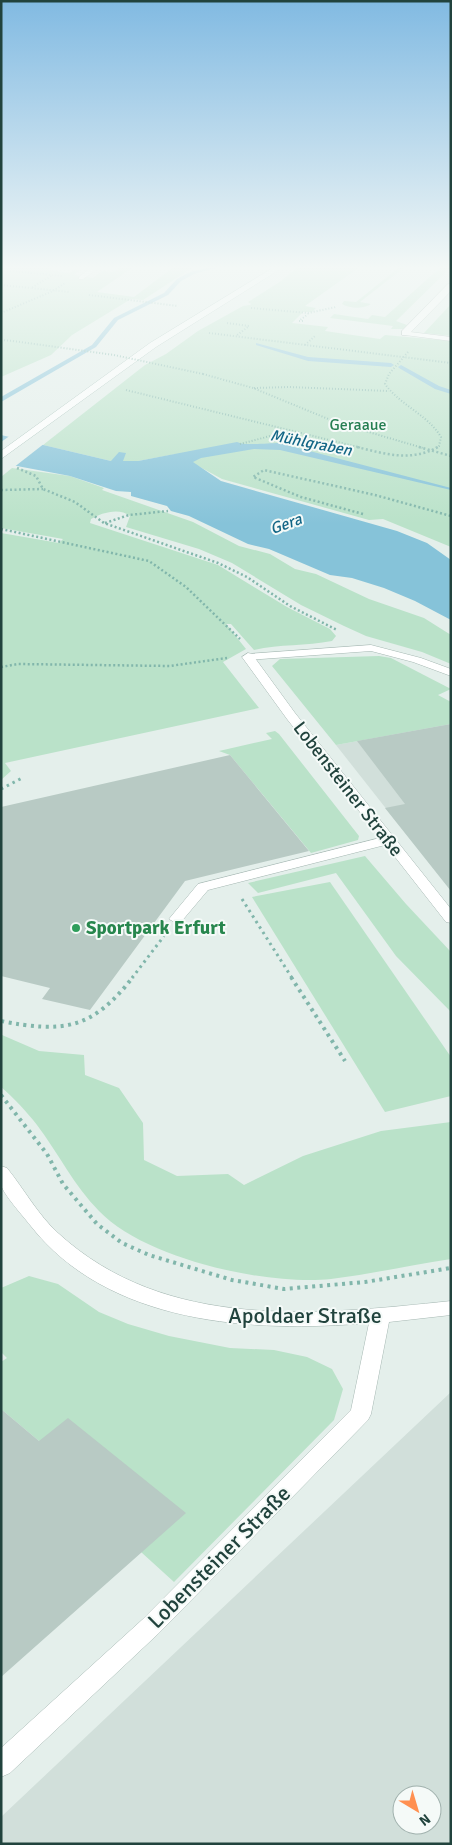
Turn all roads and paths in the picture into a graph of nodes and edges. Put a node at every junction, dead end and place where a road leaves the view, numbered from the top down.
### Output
1 (93, 352) edge
2 (143, 352) edge
3 (354, 352) edge
4 (403, 358) junction
5 (451, 363) edge
6 (118, 388) dead end
7 (253, 388) junction
8 (389, 391) junction
9 (284, 430) junction
10 (240, 444) dead end
11 (431, 451) junction
12 (1, 456) edge
13 (451, 456) edge
14 (15, 468) dead end
15 (43, 489) junction
16 (1, 490) edge
17 (168, 511) dead end
18 (362, 514) dead end
19 (451, 516) edge
20 (104, 523) junction
21 (1, 529) edge
22 (371, 648) junction
23 (248, 657) junction
24 (230, 658) dead end
25 (1, 667) edge
26 (451, 673) edge
27 (24, 777) dead end
28 (1, 789) edge
29 (388, 840) junction
30 (230, 879) junction
31 (176, 919) joint
32 (451, 919) edge
33 (1, 1021) edge
34 (345, 1061) dead end
35 (1, 1095) edge
36 (1, 1172) edge
37 (451, 1268) edge
38 (451, 1308) edge
39 (380, 1316) junction
40 (1, 1764) edge

1 - 7 path, bridge
2 - 12 street
3 - 4 path
4 - 5 path
4 - 8 path
6 - 9 path
7 - 8 path
7 - 11 path
8 - 11 path
9 - 10 path
9 - 11 path
11 - 13 path
14 - 15 path
15 - 16 path
15 - 20 path
17 - 20 path
18 - 19 path
20 - 22 path
21 - 23 path
22 - 23 lane
22 - 26 lane
23 - 29 street, Lobensteiner Straße
24 - 25 path
27 - 28 path
29 - 30 lane
29 - 32 street, Lobensteiner Straße
30 - 31 lane
30 - 34 path
31 - 33 path
35 - 37 path
36 - 39 street, Apoldaer Straße
38 - 39 street, Apoldaer Straße
39 - 40 street, Lobensteiner Straße

